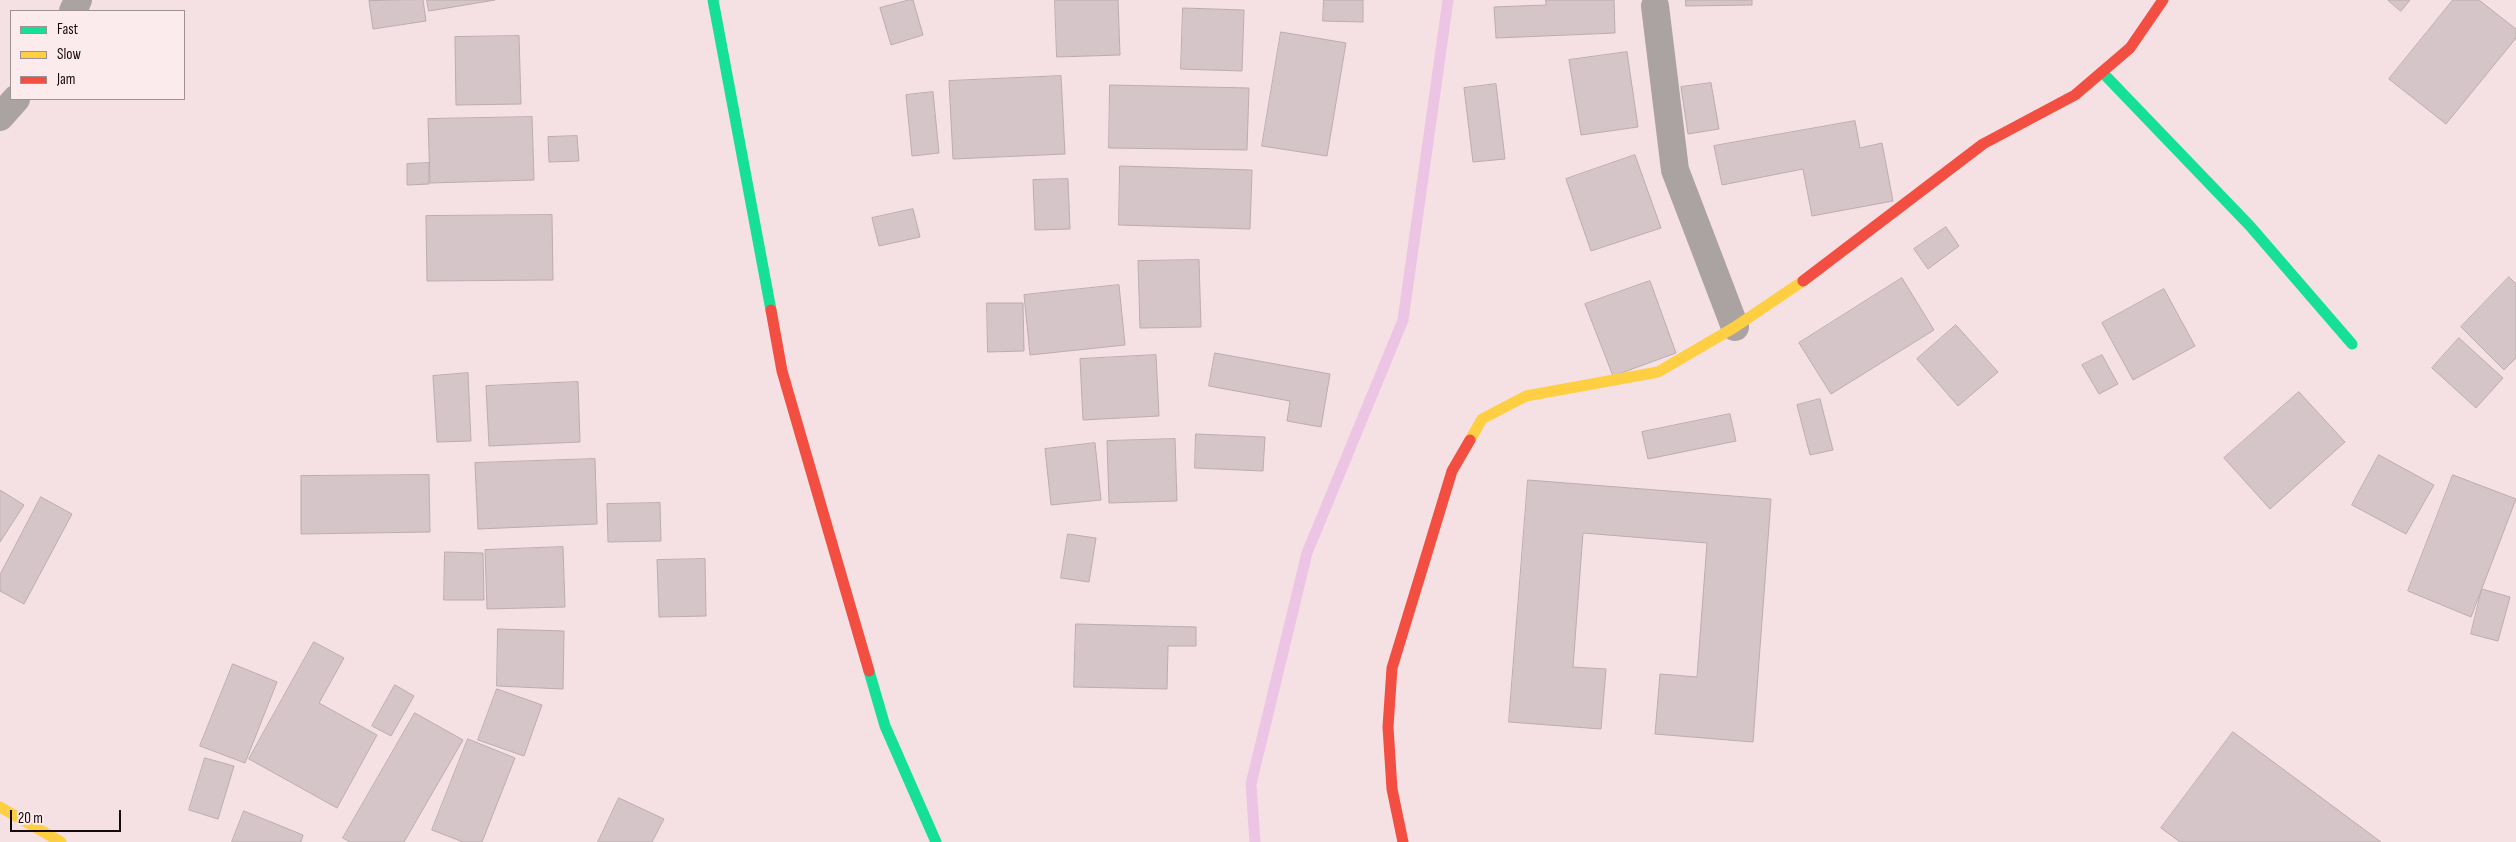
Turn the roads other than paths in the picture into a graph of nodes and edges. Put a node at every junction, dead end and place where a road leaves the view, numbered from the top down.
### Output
1 (713, 0) edge
2 (2163, 0) edge
3 (1655, 6) dead end
4 (2102, 72) junction
5 (15, 100) edge
6 (0, 117) edge
7 (1735, 327) junction
8 (2352, 344) dead end
9 (0, 807) edge
10 (61, 842) edge
11 (936, 842) edge
12 (1403, 842) edge

1 - 11 street
2 - 4 street
3 - 7 street
4 - 7 street
4 - 8 street
5 - 6 street
7 - 12 street
9 - 10 street

